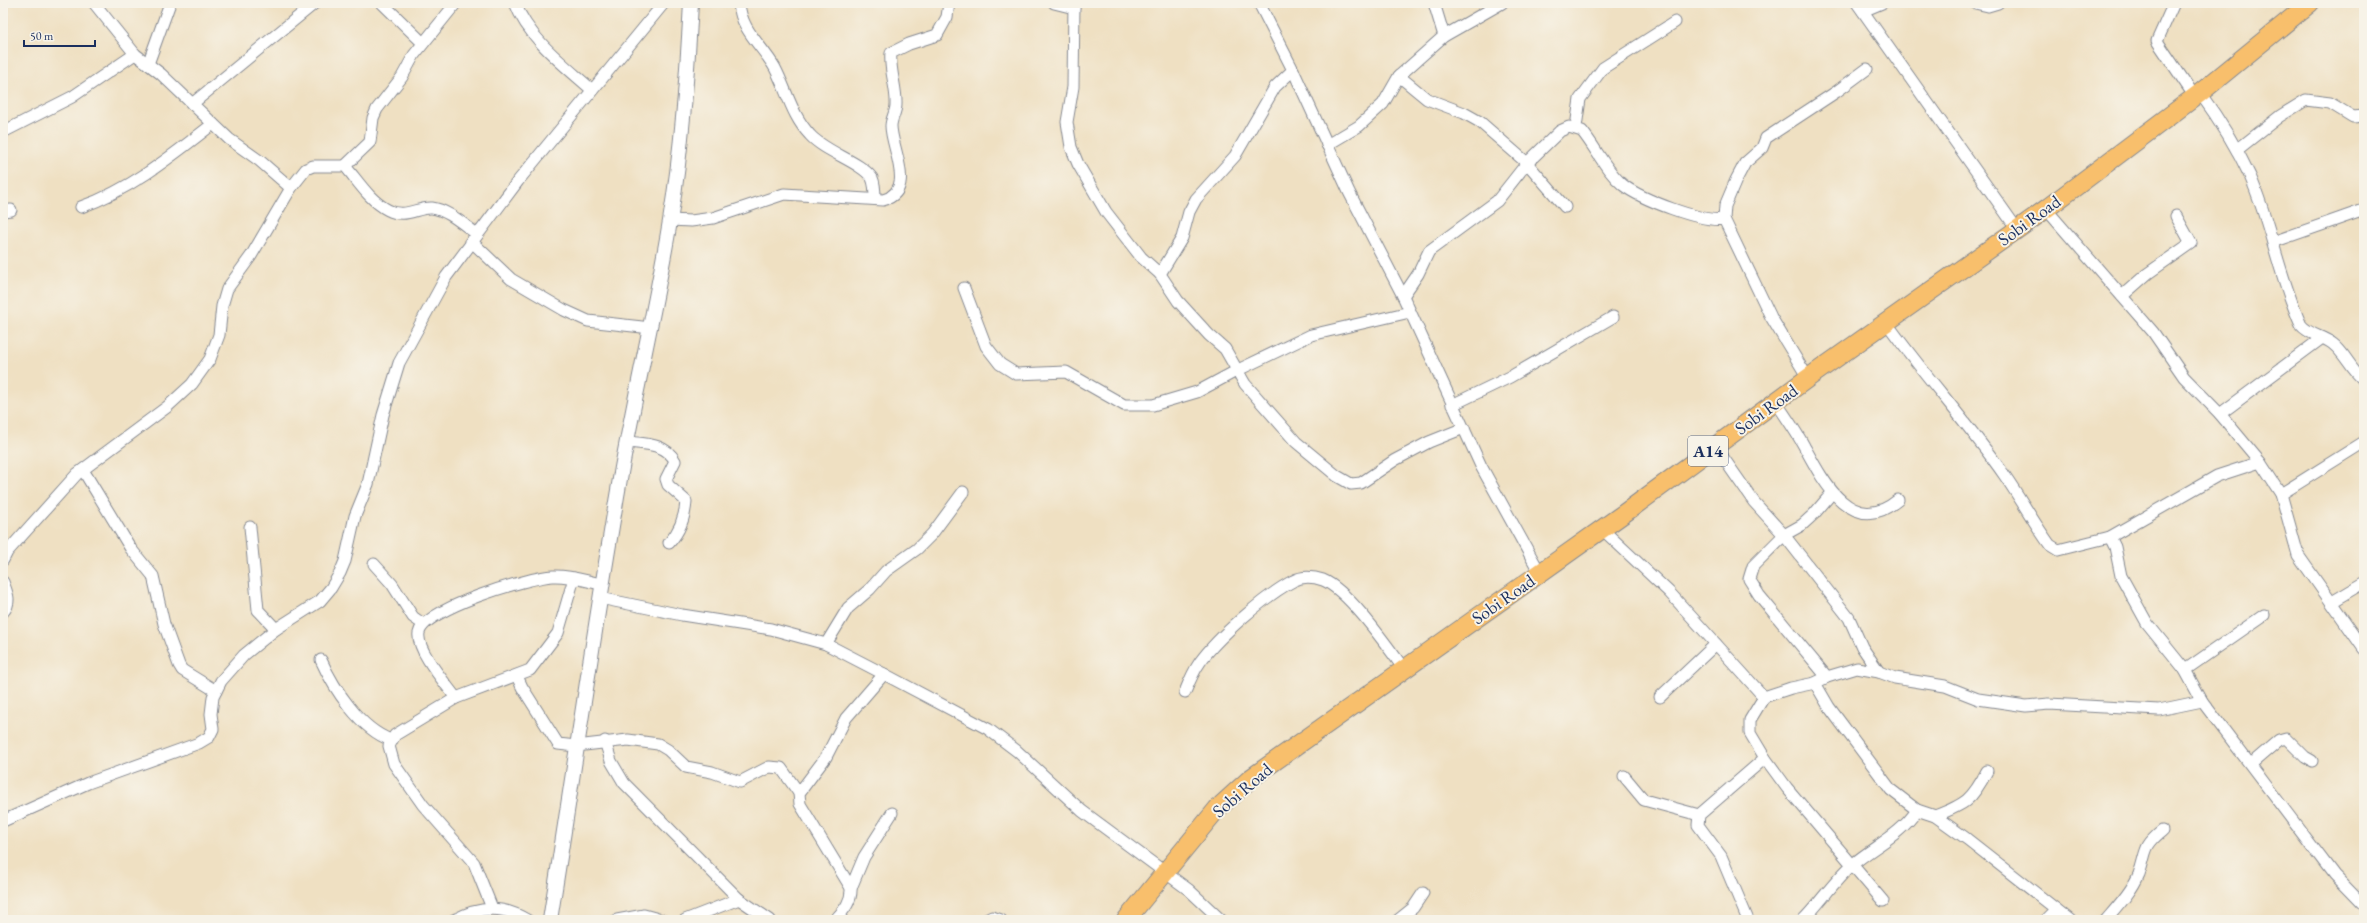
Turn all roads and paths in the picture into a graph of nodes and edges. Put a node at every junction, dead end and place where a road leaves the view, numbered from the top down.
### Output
1 (94, 3) edge
2 (170, 3) edge
3 (315, 3) edge
4 (382, 3) edge
5 (456, 3) edge
6 (515, 3) edge
7 (664, 3) edge
8 (691, 3) edge
9 (739, 3) edge
10 (949, 3) edge
11 (1054, 3) edge
12 (1258, 3) edge
13 (1434, 3) edge
14 (1502, 3) edge
15 (1882, 3) edge
16 (1975, 3) edge
17 (1998, 3) edge
18 (2174, 3) edge
19 (2310, 3) edge
20 (1074, 6) edge
21 (1860, 7) edge
22 (1676, 22) dead end
23 (1444, 36) junction
24 (423, 43) junction
25 (135, 54) junction
26 (148, 64) junction
27 (1867, 69) dead end
28 (1293, 70) junction
29 (1399, 76) junction
30 (591, 89) junction
31 (2197, 95) junction
32 (192, 104) junction
33 (2364, 116) edge
34 (213, 124) junction
35 (1576, 127) junction
36 (3, 132) edge
37 (1328, 144) junction
38 (2237, 150) junction
39 (1527, 163) junction
40 (344, 166) junction
41 (291, 188) junction
42 (875, 199) junction
43 (81, 207) dead end
44 (1565, 207) dead end
45 (2046, 209) junction
46 (2364, 210) edge
47 (2176, 216) dead end
48 (1724, 219) junction
49 (670, 220) junction
50 (2017, 229) junction
51 (474, 238) junction
52 (2273, 242) junction
53 (1160, 274) junction
54 (964, 288) dead end
55 (1402, 296) junction
56 (2122, 296) junction
57 (1410, 312) junction
58 (1613, 317) dead end
59 (1886, 322) junction
60 (651, 328) junction
61 (2322, 338) junction
62 (1238, 370) junction
63 (1808, 378) junction
64 (2364, 380) edge
65 (1776, 402) junction
66 (1452, 405) junction
67 (2220, 414) junction
68 (1464, 428) junction
69 (626, 442) junction
70 (2364, 442) edge
71 (1714, 446) junction
72 (2260, 462) junction
73 (83, 470) junction
74 (963, 492) dead end
75 (1832, 493) junction
76 (2282, 494) junction
77 (1898, 500) dead end
78 (250, 527) dead end
79 (1602, 529) junction
80 (1784, 535) junction
81 (2110, 537) junction
82 (668, 543) dead end
83 (3, 560) edge
84 (374, 564) dead end
85 (1540, 573) junction
86 (574, 578) junction
87 (3, 582) edge
88 (2364, 582) edge
89 (601, 584) junction
90 (600, 598) junction
91 (2332, 602) junction
92 (3, 612) edge
93 (2264, 615) dead end
94 (423, 624) junction
95 (276, 629) junction
96 (826, 644) junction
97 (1716, 644) junction
98 (2364, 649) edge
99 (321, 660) dead end
100 (1404, 669) junction
101 (2186, 670) junction
102 (1879, 672) junction
103 (884, 674) junction
104 (517, 676) junction
105 (1827, 677) junction
106 (1815, 683) junction
107 (216, 691) junction
108 (1185, 692) dead end
109 (1764, 696) junction
110 (1660, 697) dead end
111 (456, 698) junction
112 (2202, 701) junction
113 (391, 740) junction
114 (605, 742) junction
115 (576, 746) junction
116 (1765, 758) junction
117 (2312, 761) dead end
118 (2251, 764) junction
119 (1987, 771) dead end
120 (1624, 776) dead end
121 (799, 793) junction
122 (1917, 810) junction
123 (892, 813) dead end
124 (1699, 815) junction
125 (1935, 816) junction
126 (3, 821) edge
127 (2162, 831) dead end
128 (1852, 865) junction
129 (1165, 872) junction
130 (851, 888) junction
131 (1423, 893) dead end
132 (738, 899) junction
133 (1883, 901) dead end
134 (2364, 906) edge
135 (492, 908) junction
136 (2056, 909) junction
137 (454, 920) edge
138 (527, 920) edge
139 (550, 920) edge
140 (617, 920) edge
141 (662, 920) edge
142 (685, 920) edge
143 (770, 920) edge
144 (835, 920) edge
145 (986, 920) edge
146 (1001, 920) edge
147 (1126, 920) edge
148 (1221, 920) edge
149 (1398, 920) edge
150 (1748, 920) edge
151 (1803, 920) edge
152 (2045, 920) edge
153 (2070, 920) edge
154 (2106, 920) edge

1 - 25 street
2 - 26 street
3 - 32 street
4 - 24 street
5 - 24 street
6 - 30 street
7 - 30 street
8 - 49 street
9 - 42 street
10 - 42 street
11 - 20 street
12 - 28 street
13 - 23 street
14 - 23 street
15 - 21 street
16 - 17 street
18 - 31 street
19 - 31 highway, Sobi Road / A14
20 - 53 street
21 - 50 street
22 - 35 street
23 - 29 street
24 - 40 street
25 - 26 street
25 - 36 street
26 - 32 street
27 - 48 street
28 - 37 street
28 - 53 street
29 - 37 street
29 - 39 street
30 - 51 street
31 - 38 street
31 - 45 highway, Sobi Road / A14
32 - 34 street
33 - 38 street
34 - 41 street
34 - 43 street
35 - 39 street
35 - 48 street
37 - 55 street
38 - 52 street
39 - 44 street
39 - 55 street
40 - 41 street
40 - 51 street
41 - 73 street
42 - 49 street
45 - 50 highway, Sobi Road / A14
45 - 56 street
46 - 52 street
47 - 56 street
48 - 63 street
49 - 60 street
50 - 59 highway, Sobi Road / A14
51 - 60 street
51 - 95 street
52 - 61 street
53 - 62 street
54 - 62 street
55 - 57 street
56 - 67 street
57 - 62 street
57 - 66 street
58 - 66 street
59 - 63 highway, Sobi Road / A14
59 - 81 street
60 - 69 street
61 - 64 street
61 - 67 street
62 - 68 street
63 - 65 highway, Sobi Road / A14
65 - 71 highway, Sobi Road / A14
65 - 75 street
66 - 68 street
67 - 72 street
68 - 85 street
69 - 82 street
69 - 89 street
70 - 76 street
71 - 79 highway, Sobi Road / A14
71 - 80 street
72 - 76 street
72 - 81 street
73 - 83 street
73 - 107 street
74 - 96 street
75 - 77 street
75 - 80 street
76 - 91 street
78 - 95 street
79 - 85 highway, Sobi Road / A14
79 - 97 street
80 - 102 street
80 - 105 street
81 - 101 street
84 - 94 street
85 - 100 highway, Sobi Road / A14
86 - 89 street
86 - 94 street
86 - 104 street
87 - 92 street
88 - 91 street
89 - 90 street
90 - 96 street
90 - 115 street
91 - 98 street
93 - 101 street
94 - 111 street
95 - 107 street
96 - 103 street
97 - 109 street
97 - 110 street
99 - 113 street
100 - 108 street
100 - 129 highway, Sobi Road / A14
101 - 112 street
102 - 105 street
102 - 112 street
103 - 121 street
103 - 129 street
104 - 111 street
104 - 115 street
105 - 106 street
106 - 109 street
106 - 122 street
107 - 126 street
109 - 116 street
111 - 113 street
112 - 118 street
113 - 135 street
114 - 115 street
114 - 121 street
114 - 132 street
115 - 139 street
116 - 124 street
116 - 128 street
117 - 118 street
118 - 134 street
119 - 125 street
120 - 124 street
121 - 130 street
122 - 125 street
122 - 128 street
123 - 130 street
124 - 150 street
125 - 136 street
127 - 154 street
128 - 133 street
128 - 151 street
129 - 147 highway, Sobi Road / A14
129 - 148 street
130 - 144 street
131 - 149 street
132 - 142 street
132 - 143 street
135 - 137 street
135 - 138 street
136 - 152 street
136 - 153 street
140 - 141 street
145 - 146 street

